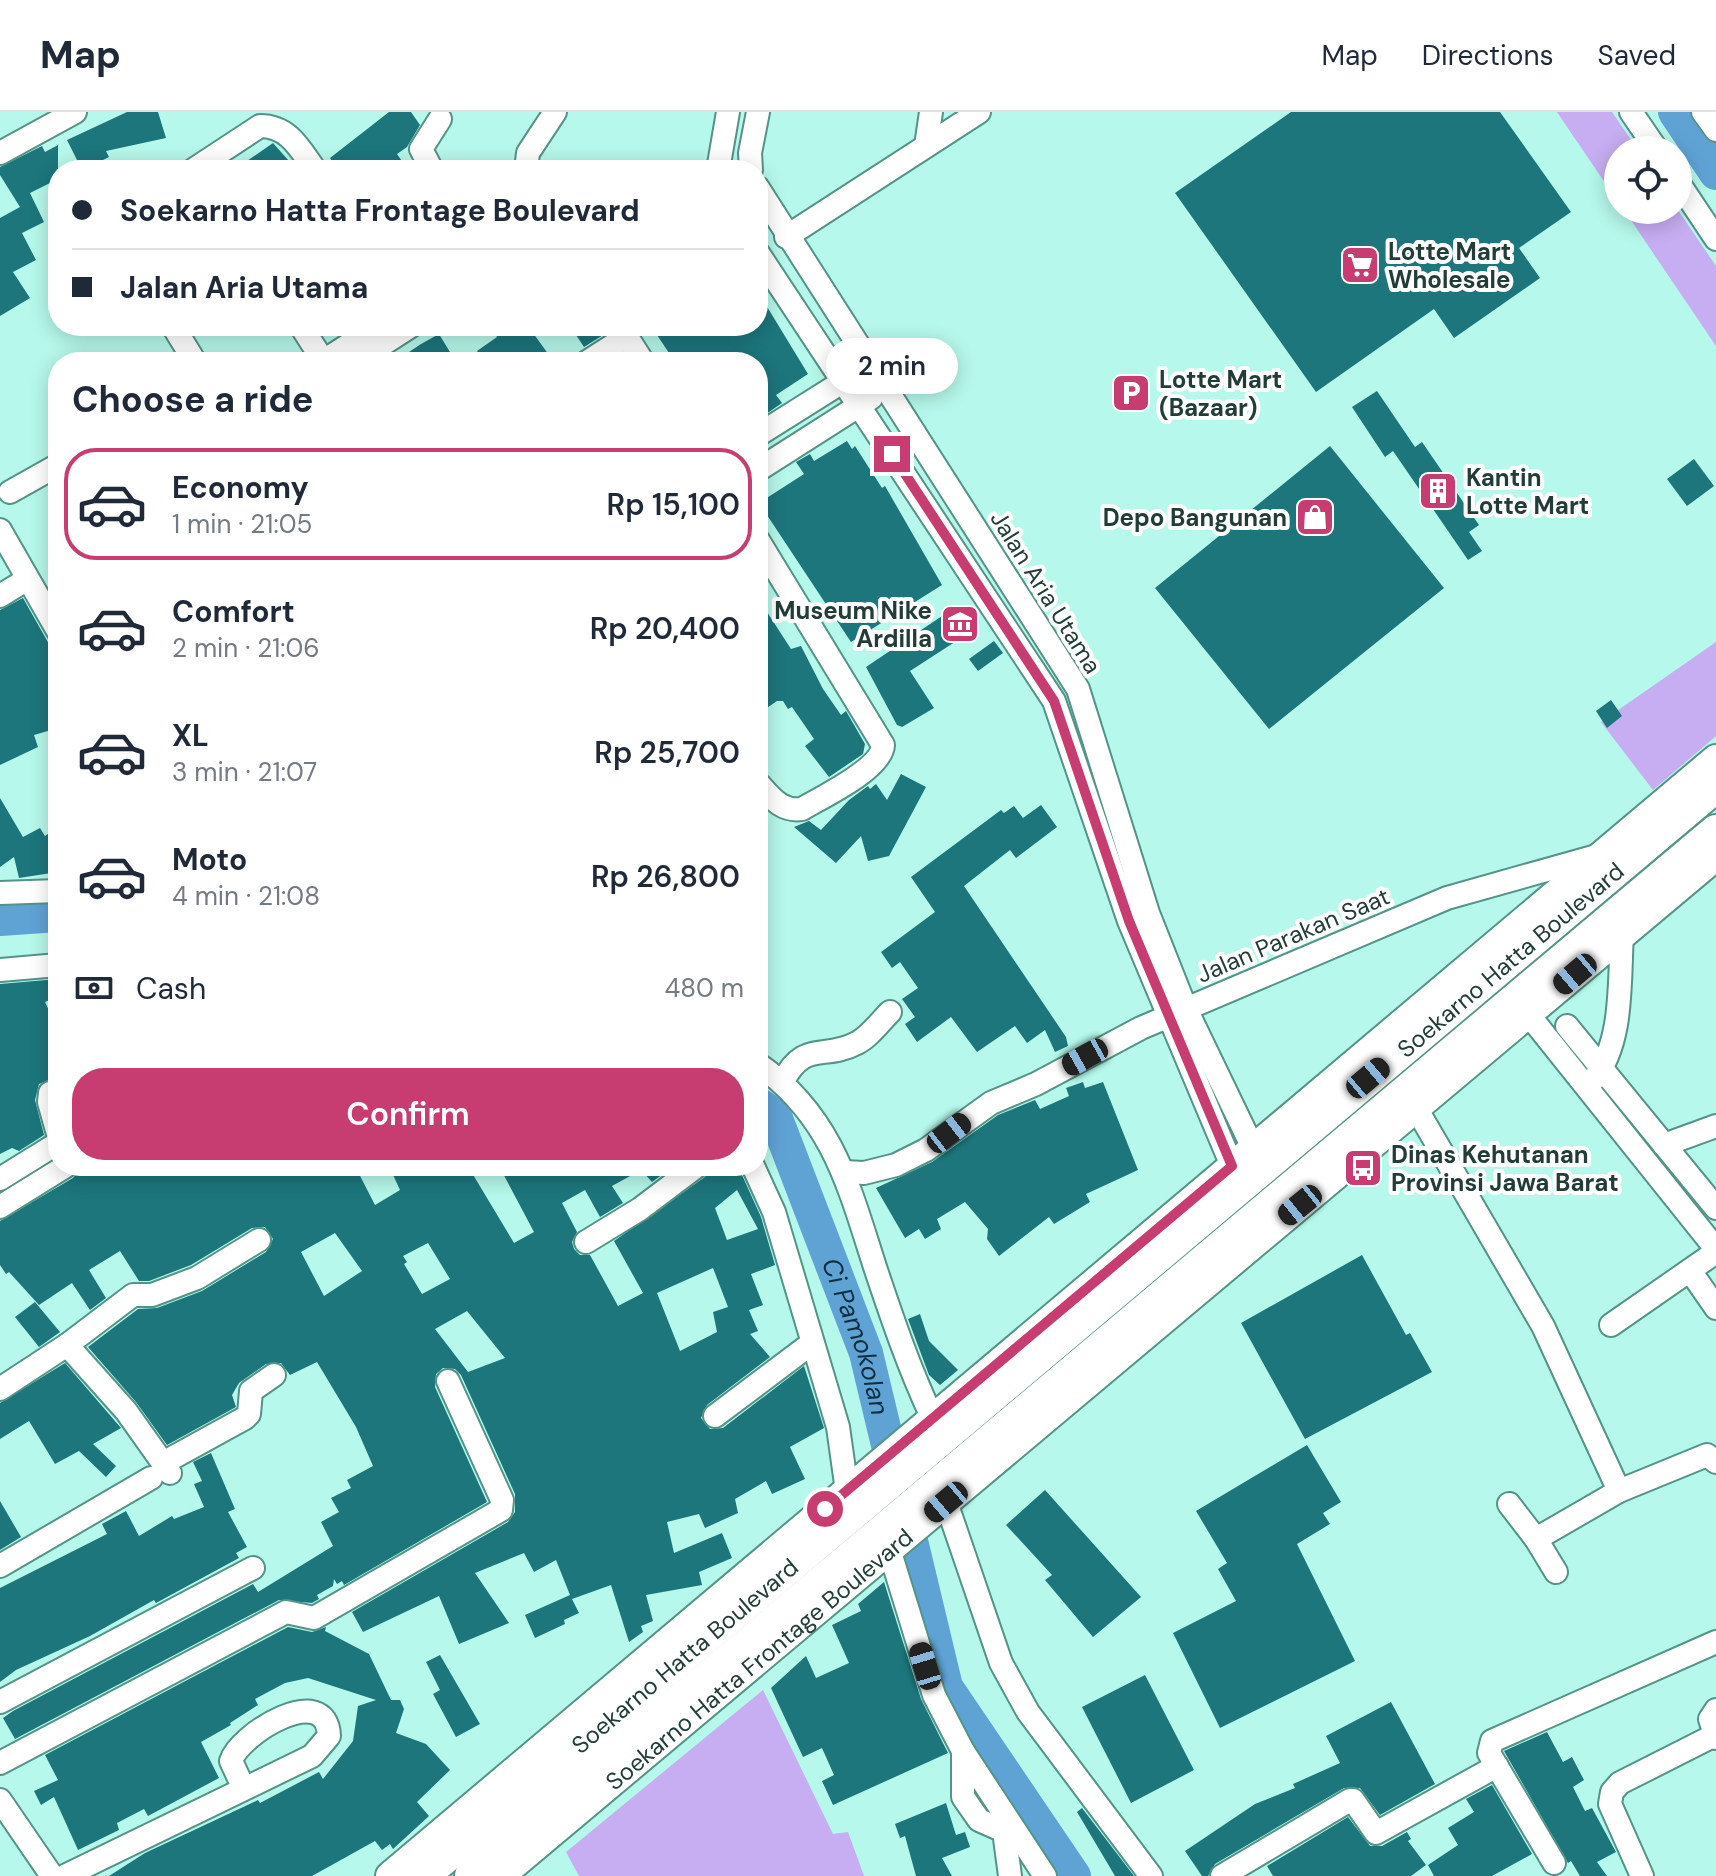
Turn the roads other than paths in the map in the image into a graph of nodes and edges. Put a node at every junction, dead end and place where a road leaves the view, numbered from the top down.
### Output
1 (75, 112) edge
2 (555, 112) edge
3 (728, 112) edge
4 (758, 112) edge
5 (931, 112) edge
6 (979, 112) edge
7 (1631, 112) edge
8 (1703, 112) edge
9 (440, 119) dead end
10 (1716, 130) edge
11 (1647, 136) edge
12 (3, 144) edge
13 (926, 146) junction
14 (210, 160) edge
15 (308, 160) edge
16 (427, 160) edge
17 (527, 160) edge
18 (720, 160) edge
19 (750, 160) edge
20 (1692, 203) edge
21 (768, 206) edge
22 (786, 237) junction
23 (1716, 239) edge
24 (768, 268) edge
25 (363, 336) edge
26 (395, 336) edge
27 (617, 336) edge
28 (338, 352) edge
29 (371, 352) edge
30 (599, 352) edge
31 (870, 365) junction
32 (844, 381) junction
33 (886, 389) junction
34 (859, 405) junction
35 (768, 429) edge
36 (768, 464) edge
37 (48, 471) edge
38 (10, 492) dead end
39 (0, 530) edge
40 (768, 556) edge
41 (26, 580) junction
42 (0, 596) edge
43 (48, 615) edge
44 (1078, 689) junction
45 (1054, 701) junction
46 (1716, 759) edge
47 (1716, 786) edge
48 (768, 794) edge
49 (1716, 831) edge
50 (1604, 854) junction
51 (1716, 856) edge
52 (48, 891) edge
53 (1, 893) edge
54 (1138, 917) junction
55 (1510, 934) junction
56 (1622, 934) junction
57 (48, 966) edge
58 (0, 970) edge
59 (1481, 983) junction
60 (890, 1012) dead end
61 (1177, 1013) junction
62 (1528, 1014) junction
63 (1567, 1026) dead end
64 (768, 1072) edge
65 (1594, 1078) junction
66 (782, 1083) junction
67 (1416, 1108) junction
68 (1304, 1119) junction
69 (1716, 1126) edge
70 (1664, 1145) junction
71 (48, 1149) edge
72 (1324, 1160) junction
73 (1246, 1163) junction
74 (844, 1172) junction
75 (50, 1176) edge
76 (684, 1176) edge
77 (758, 1176) edge
78 (0, 1179) edge
79 (1278, 1200) junction
80 (0, 1207) edge
81 (1716, 1208) edge
82 (1266, 1233) junction
83 (259, 1240) dead end
84 (586, 1242) dead end
85 (1716, 1250) edge
86 (1691, 1272) junction
87 (1716, 1308) edge
88 (1611, 1325) dead end
89 (812, 1343) junction
90 (67, 1345) junction
91 (274, 1375) dead end
92 (448, 1381) dead end
93 (0, 1389) edge
94 (715, 1416) dead end
95 (923, 1435) junction
96 (1716, 1462) edge
97 (161, 1471) junction
98 (867, 1483) junction
99 (1619, 1491) junction
100 (937, 1502) junction
101 (1509, 1504) dead end
102 (1536, 1539) junction
103 (886, 1540) junction
104 (0, 1566) edge
105 (253, 1568) dead end
106 (1556, 1572) dead end
107 (832, 1597) joint
108 (1716, 1642) edge
109 (0, 1702) edge
110 (1716, 1710) edge
111 (599, 1727) junction
112 (1715, 1736) edge
113 (963, 1751) junction
114 (530, 1758) junction
115 (0, 1763) edge
116 (1497, 1766) junction
117 (244, 1789) dead end
118 (0, 1800) edge
119 (9, 1830) edge
120 (1554, 1863) dead end
121 (52, 1876) edge
122 (65, 1876) edge
123 (390, 1876) edge
124 (423, 1876) edge
125 (471, 1876) edge
126 (500, 1876) edge
127 (1010, 1876) edge
128 (1045, 1876) edge
129 (1151, 1876) edge
130 (1222, 1876) edge
131 (1642, 1876) edge

1 - 12 street
2 - 17 street
3 - 18 street
4 - 19 street
5 - 13 street
6 - 13 street
7 - 11 street
8 - 10 street
9 - 16 street
13 - 22 street
14 - 15 street
20 - 23 street
21 - 22 street, Jalan Aria Utama
22 - 31 street, Jalan Aria Utama
24 - 32 street, Jalan Aria Utama
25 - 28 street
26 - 29 street
27 - 30 street
31 - 32 street
31 - 33 street, Jalan Aria Utama
32 - 34 street, Jalan Aria Utama
32 - 35 street
33 - 34 street
33 - 44 street, Jalan Aria Utama
34 - 36 street
34 - 45 street, Jalan Aria Utama
37 - 38 street
39 - 41 street
40 - 48 street
41 - 42 street
41 - 43 street
44 - 45 street
44 - 54 street, Jalan Aria Utama
45 - 54 street, Jalan Aria Utama
46 - 50 main road
47 - 59 highway, Soekarno Hatta Boulevard
49 - 72 highway, Soekarno Hatta Boulevard
50 - 55 main road
50 - 61 street, Jalan Parakan Saat
51 - 56 main road
52 - 53 street
54 - 61 street, Jalan Aria Utama
55 - 59 highway
55 - 68 main road
56 - 62 main road
56 - 65 street
57 - 58 street
59 - 68 highway, Soekarno Hatta Boulevard
60 - 66 street
61 - 73 street, Jalan Aria Utama
61 - 74 street, Jalan Parakan Saat
62 - 65 street
62 - 67 main road
63 - 65 street
64 - 66 street
65 - 70 street
65 - 85 street
66 - 74 street
67 - 82 main road
67 - 99 street
68 - 72 highway
68 - 73 highway, Soekarno Hatta Boulevard
69 - 70 street
70 - 81 street
71 - 78 street
72 - 79 highway, Soekarno Hatta Boulevard
73 - 79 highway
73 - 95 highway, Soekarno Hatta Boulevard
73 - 95 main road
74 - 95 street
75 - 80 street
76 - 84 street
77 - 89 street
79 - 82 highway
79 - 100 highway, Soekarno Hatta Boulevard
82 - 100 main road
83 - 90 street
85 - 86 street
86 - 87 street
86 - 88 street
89 - 94 street
89 - 98 street
90 - 93 street
90 - 97 street
91 - 97 street
92 - 115 street
95 - 98 highway, Soekarno Hatta Boulevard
96 - 99 street
97 - 104 street
98 - 111 highway, Soekarno Hatta Boulevard
98 - 114 main road
99 - 102 street
100 - 103 highway, Soekarno Hatta Boulevard
100 - 129 street
101 - 102 street
102 - 106 street
103 - 107 highway
103 - 113 street
103 - 125 highway, Soekarno Hatta Boulevard
105 - 109 street
107 - 126 main road, Soekarno Hatta Frontage Boulevard
108 - 116 street
110 - 112 street
111 - 114 highway
111 - 124 highway, Soekarno Hatta Boulevard
112 - 131 street
113 - 127 street
113 - 128 street
114 - 123 main road
116 - 120 street
116 - 130 street
117 - 122 street
118 - 119 street
119 - 121 street

